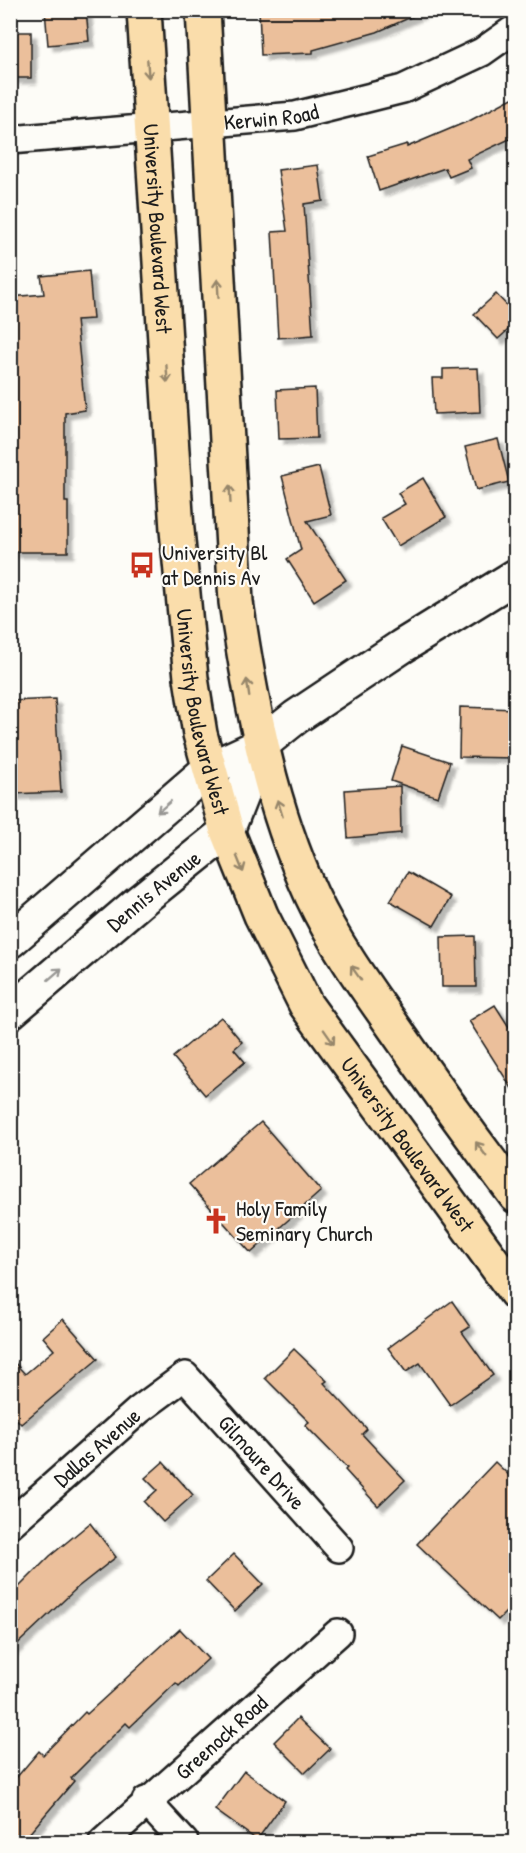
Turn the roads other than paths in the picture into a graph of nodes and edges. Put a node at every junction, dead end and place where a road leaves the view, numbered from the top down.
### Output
1 (144, 10) edge
2 (202, 10) edge
3 (516, 28) edge
4 (208, 122) junction
5 (151, 127) junction
6 (10, 140) edge
7 (516, 576) edge
8 (261, 745) junction
9 (209, 769) junction
10 (226, 831) junction
11 (10, 941) edge
12 (10, 1012) edge
13 (516, 1196) edge
14 (516, 1293) edge
15 (185, 1376) joint
16 (10, 1524) edge
17 (339, 1548) dead end
18 (338, 1633) dead end
19 (146, 1801) junction
20 (103, 1842) edge
21 (184, 1842) edge

1 -> 5 main road, University Boulevard West
2 - 4 main road
3 - 4 street, Kerwin Road
4 - 5 street, Kerwin Road
8 -> 4 main road
5 - 6 street, Kerwin Road
5 -> 9 main road, University Boulevard West
7 - 8 street, Dennis Avenue
8 - 9 street, Dennis Avenue
8 - 10 street, Dennis Avenue
13 -> 8 main road
9 - 10 main road, University Boulevard West
9 -> 11 street, Dennis Avenue
12 -> 10 street, Dennis Avenue
10 -> 14 main road, University Boulevard West
15 - 16 street, Dallas Avenue
15 - 17 street, Gilmoure Drive
18 - 19 street, Greenock Road
19 - 20 street, Greenock Road
19 - 21 street

